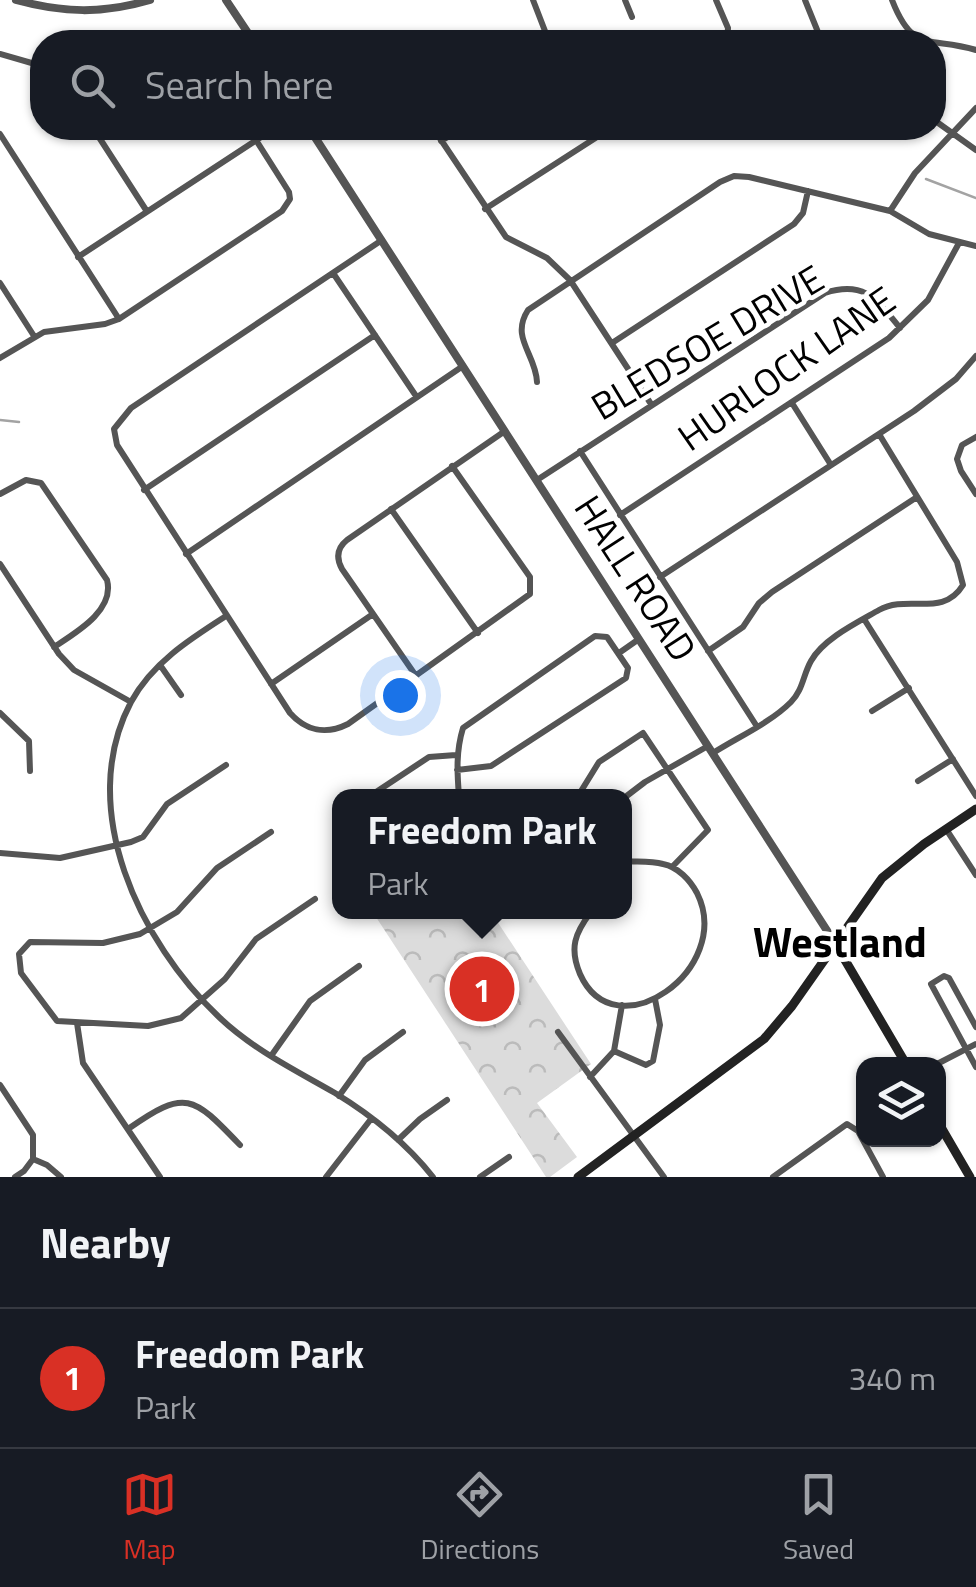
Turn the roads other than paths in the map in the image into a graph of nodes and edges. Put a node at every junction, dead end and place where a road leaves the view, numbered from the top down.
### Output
1 (16, 0) edge
2 (150, 0) edge
3 (226, 0) edge
4 (532, 0) edge
5 (625, 0) edge
6 (716, 0) edge
7 (805, 0) edge
8 (892, 0) edge
9 (632, 17) dead end
10 (246, 30) edge
11 (545, 30) edge
12 (728, 30) edge
13 (817, 30) edge
14 (907, 30) edge
15 (946, 44) edge
16 (976, 50) edge
17 (0, 54) edge
18 (30, 63) edge
19 (976, 108) edge
20 (946, 128) edge
21 (0, 134) edge
22 (954, 134) junction
23 (100, 140) edge
24 (256, 140) joint
25 (317, 140) edge
26 (591, 140) edge
27 (442, 141) edge
28 (976, 150) edge
29 (808, 191) junction
30 (485, 209) junction
31 (146, 210) junction
32 (890, 210) junction
33 (382, 240) junction
34 (958, 244) junction
35 (976, 246) edge
36 (78, 257) junction
37 (332, 272) junction
38 (570, 280) junction
39 (0, 284) edge
40 (118, 320) junction
41 (900, 328) junction
42 (375, 335) junction
43 (34, 336) junction
44 (612, 343) junction
45 (976, 356) edge
46 (0, 358) edge
47 (463, 366) junction
48 (537, 382) dead end
49 (416, 396) junction
50 (792, 403) junction
51 (651, 404) junction
52 (505, 431) junction
53 (879, 434) junction
54 (974, 438) edge
55 (580, 451) junction
56 (832, 464) junction
57 (452, 466) junction
58 (537, 480) junction
59 (144, 490) junction
60 (0, 494) edge
61 (976, 494) edge
62 (917, 497) junction
63 (391, 509) junction
64 (620, 515) junction
65 (186, 554) junction
66 (0, 564) edge
67 (660, 577) junction
68 (373, 614) junction
69 (226, 616) junction
70 (864, 619) junction
71 (478, 633) junction
72 (639, 639) junction
73 (54, 647) junction
74 (708, 651) junction
75 (618, 653) junction
76 (160, 664) junction
77 (416, 676) junction
78 (271, 684) junction
79 (909, 688) junction
80 (181, 695) dead end
81 (131, 702) junction
82 (872, 712) dead end
83 (0, 713) edge
84 (756, 725) junction
85 (711, 749) junction
86 (456, 755) junction
87 (953, 759) junction
88 (226, 766) dead end
89 (457, 770) junction
90 (667, 770) junction
91 (30, 771) dead end
92 (918, 782) dead end
93 (381, 789) edge
94 (458, 789) edge
95 (581, 789) edge
96 (632, 793) edge
97 (976, 796) edge
98 (976, 809) edge
99 (946, 829) junction
100 (270, 832) dead end
101 (118, 846) junction
102 (0, 853) edge
103 (632, 861) edge
104 (672, 867) junction
105 (976, 875) edge
106 (315, 899) dead end
107 (586, 919) edge
108 (151, 928) junction
109 (835, 943) junction
110 (359, 966) dead end
111 (202, 1000) junction
112 (656, 1000) junction
113 (622, 1005) junction
114 (77, 1023) junction
115 (976, 1027) edge
116 (403, 1032) dead end
117 (558, 1032) dead end
118 (976, 1044) edge
119 (966, 1049) junction
120 (614, 1051) junction
121 (270, 1057) junction
122 (902, 1057) edge
123 (946, 1059) edge
124 (976, 1067) edge
125 (590, 1077) junction
126 (0, 1085) edge
127 (339, 1096) junction
128 (447, 1100) dead end
129 (371, 1118) junction
130 (128, 1129) junction
131 (634, 1136) junction
132 (946, 1136) edge
133 (398, 1140) junction
134 (240, 1145) dead end
135 (508, 1157) dead end
136 (33, 1159) junction
137 (778, 1176) edge
138 (14, 1177) edge
139 (61, 1177) edge
140 (160, 1177) edge
141 (326, 1177) edge
142 (433, 1177) edge
143 (480, 1177) edge
144 (578, 1177) edge
145 (664, 1177) edge
146 (883, 1177) edge
147 (970, 1177) edge

1 - 2 street
3 - 10 street
4 - 11 street
5 - 9 street
6 - 12 street
7 - 13 street
8 - 14 street
15 - 16 street
17 - 18 street
19 - 22 street
20 - 22 street
21 - 36 street
22 - 28 street
22 - 32 street
23 - 31 street
24 - 31 street
24 - 40 street
25 - 33 street, HALL ROAD
26 - 30 street
27 - 30 street
29 - 32 street
29 - 38 street
29 - 44 street
30 - 38 street
31 - 36 street
32 - 34 street
33 - 37 street
33 - 47 street, HALL ROAD
34 - 35 street
34 - 41 street, HURLOCK LANE
36 - 40 street
37 - 42 street
37 - 59 street
38 - 44 street
38 - 48 street
39 - 43 street
40 - 43 street
41 - 50 street, HURLOCK LANE
41 - 51 street, BLEDSOE DRIVE
42 - 49 street
42 - 59 street
43 - 46 street
44 - 51 street
45 - 53 street
47 - 49 street
47 - 52 street, HALL ROAD
49 - 65 street
50 - 56 street
50 - 64 street, HURLOCK LANE
51 - 55 street, BLEDSOE DRIVE
52 - 57 street
52 - 58 street, HALL ROAD
53 - 56 street
53 - 62 street
54 - 61 street
55 - 58 street, BLEDSOE DRIVE
55 - 64 street
56 - 67 street
57 - 63 street
57 - 71 street
58 - 72 street, HALL ROAD
59 - 65 street
60 - 73 street
62 - 70 street
62 - 74 street
63 - 68 street
63 - 71 street
64 - 67 street
65 - 69 street
66 - 73 street
67 - 74 street
68 - 77 street
68 - 78 street
69 - 76 street
69 - 78 street
70 - 79 street
70 - 84 street
71 - 77 street
72 - 75 street
72 - 85 street, HALL ROAD
73 - 81 street
74 - 84 street
75 - 86 street
75 - 89 street
76 - 80 street
76 - 81 street
77 - 78 street
79 - 82 street
79 - 87 street
81 - 101 street
83 - 91 street
84 - 85 street
85 - 90 street
85 - 109 street, HALL ROAD
86 - 89 street
86 - 93 street
87 - 92 street
87 - 97 street
88 - 101 street
89 - 94 street
90 - 95 street
90 - 96 street
90 - 104 street
98 - 99 main road
99 - 105 street
99 - 109 main road
100 - 108 street
101 - 102 street
101 - 108 street
103 - 104 street
104 - 112 street
106 - 111 street
107 - 113 street
108 - 111 street
108 - 114 street
109 - 122 main road, HALL ROAD
109 - 131 main road
110 - 121 street
111 - 114 street
111 - 121 street
112 - 113 street
112 - 120 street
113 - 120 street
114 - 130 street
115 - 119 street
116 - 127 street
117 - 125 street
118 - 119 street
119 - 123 street
119 - 124 street
120 - 125 street
121 - 127 street
125 - 131 street
126 - 136 street
127 - 129 street
128 - 133 street
129 - 133 street
129 - 141 street
130 - 134 street
130 - 140 street
131 - 144 main road
131 - 145 street
132 - 147 main road
133 - 142 street
135 - 143 street
136 - 138 street
136 - 139 street
137 - 146 street

